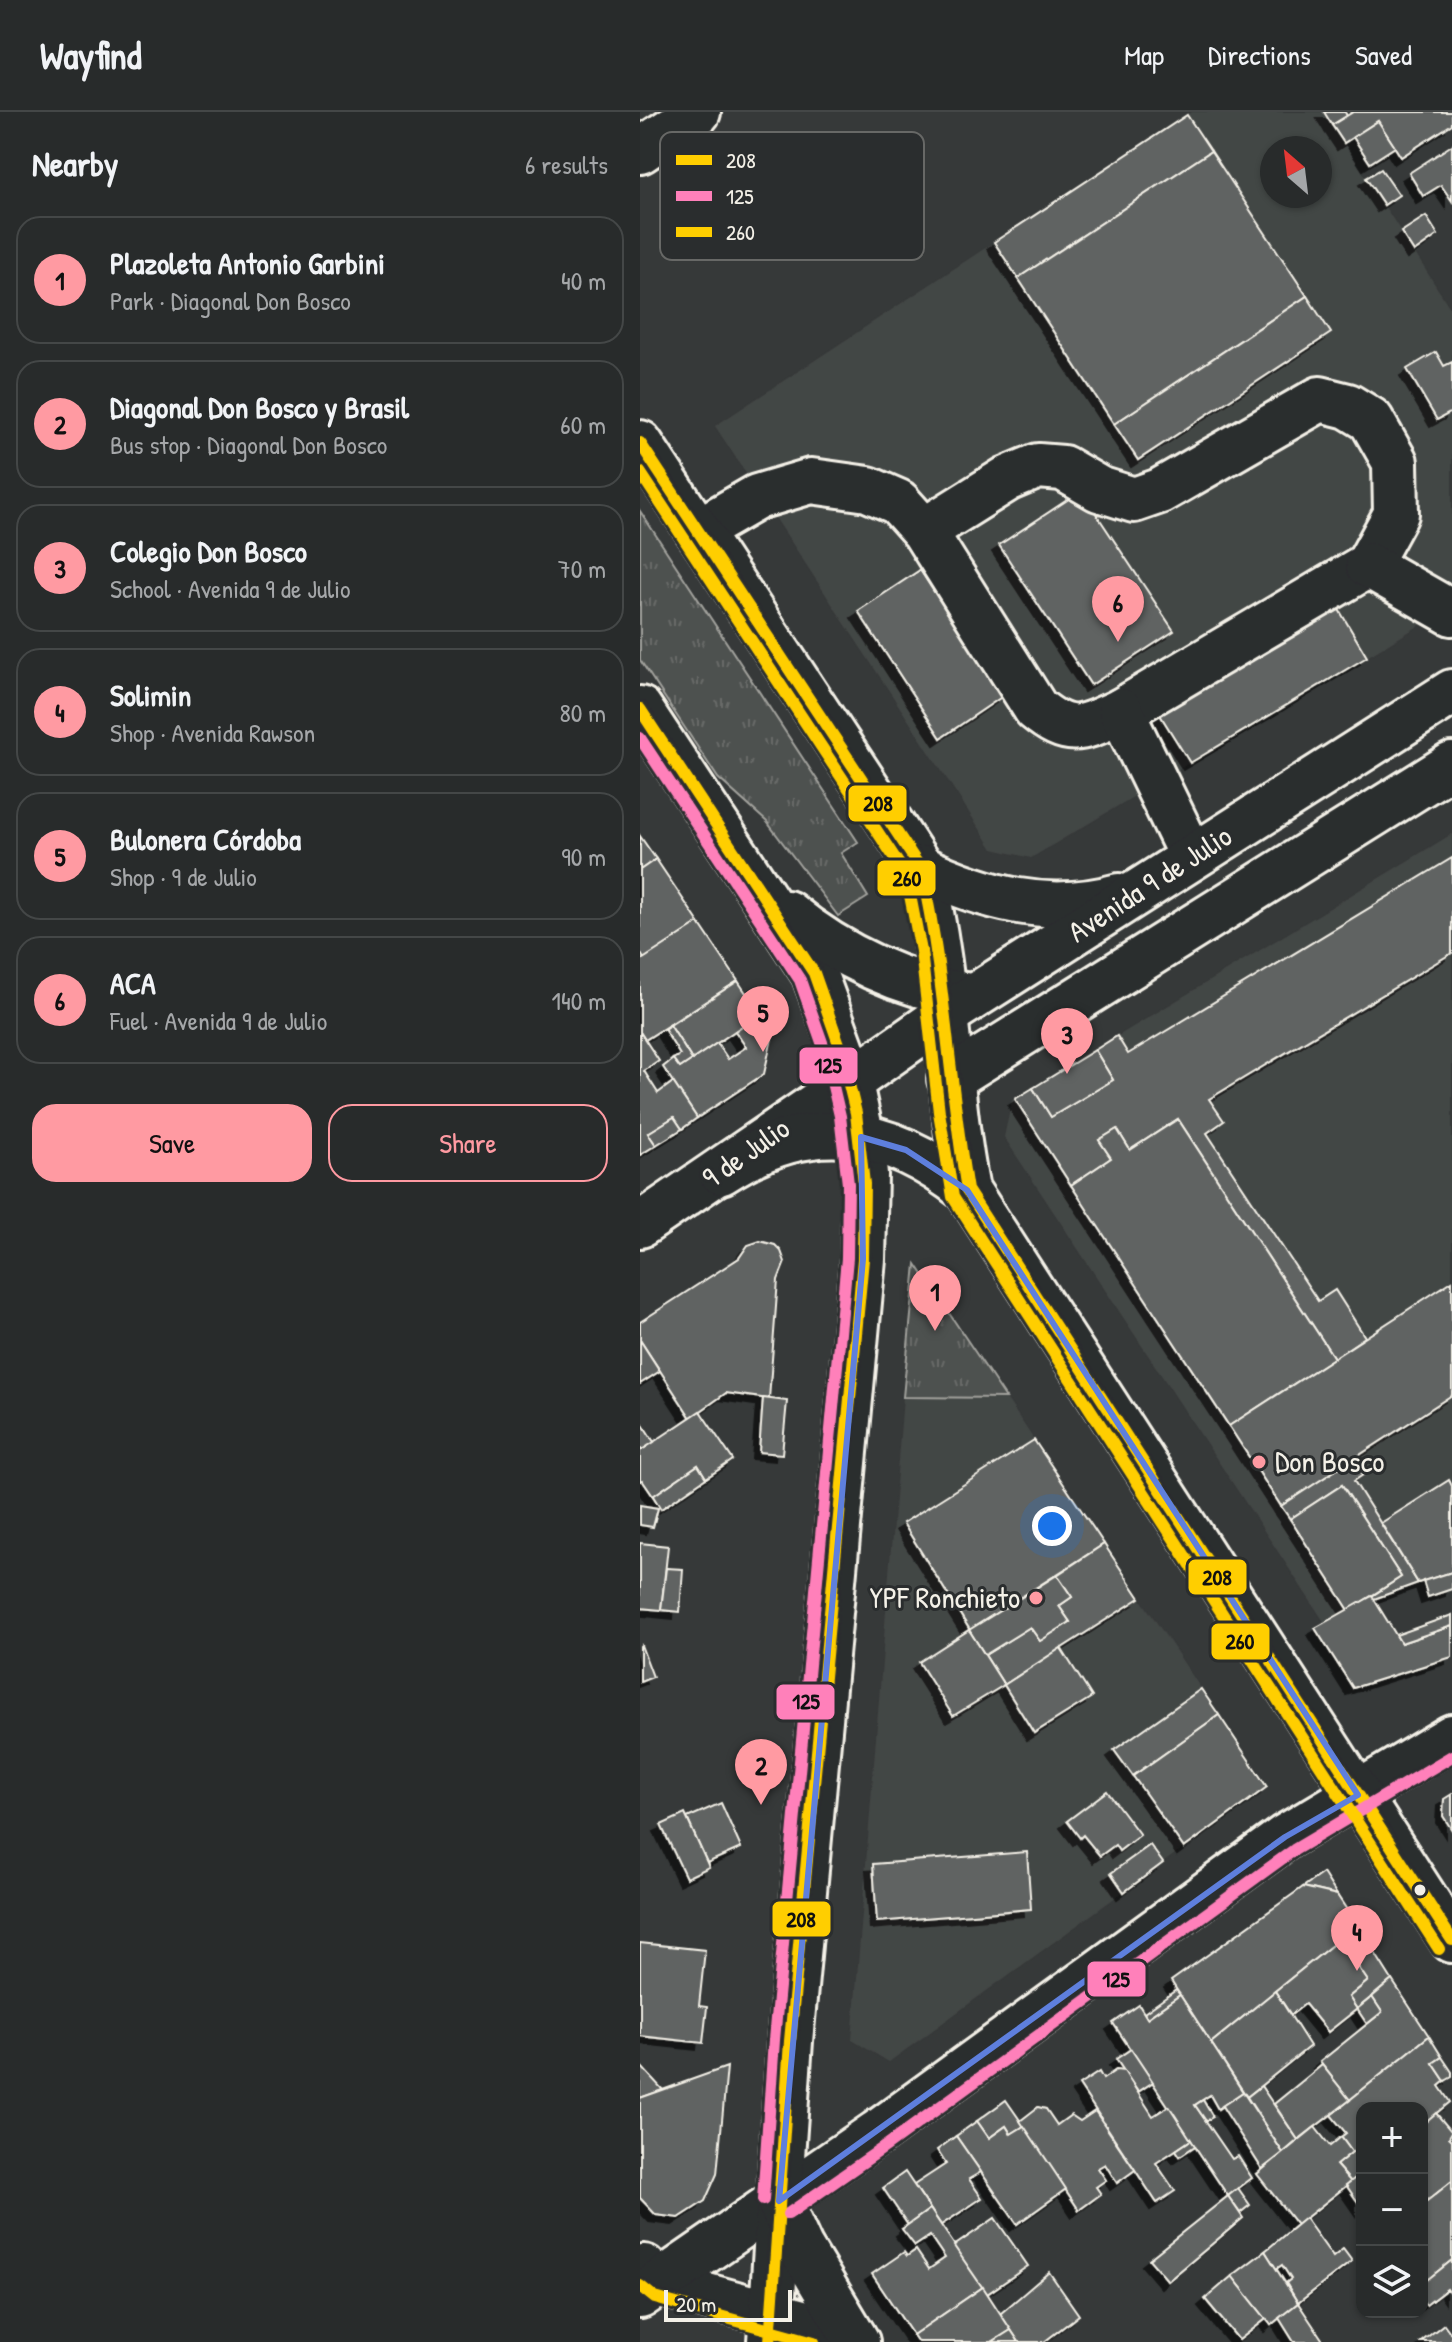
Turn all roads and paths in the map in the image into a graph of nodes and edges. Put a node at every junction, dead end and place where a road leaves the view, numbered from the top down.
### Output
1 (698, 112) edge
2 (668, 132) edge
3 (660, 138) edge
4 (640, 151) edge
5 (640, 443) edge
6 (698, 531) junction
7 (924, 531) junction
8 (1368, 565) junction
9 (1452, 613) edge
10 (1452, 692) edge
11 (640, 709) edge
12 (1121, 711) junction
13 (1452, 765) edge
14 (1192, 857) junction
15 (920, 868) junction
16 (749, 875) junction
17 (1141, 889) junction
18 (1080, 996) junction
19 (954, 1001) junction
20 (950, 1079) junction
21 (851, 1081) junction
22 (861, 1137) junction
23 (721, 1172) junction
24 (967, 1190) junction
25 (640, 1225) edge
26 (1452, 1737) edge
27 (1358, 1795) junction
28 (1452, 1940) edge
29 (779, 2201) junction
30 (646, 2280) edge
31 (771, 2328) edge
32 (855, 2339) edge

1 - 2 main road
3 - 4 main road
5 - 6 main road
6 - 7 main road
6 - 15 main road
7 - 8 main road
7 - 12 main road
8 - 9 main road
8 - 12 main road
10 - 14 main road, Avenida 9 de Julio
11 - 16 main road
12 - 14 main road
13 - 18 main road, Avenida 9 de Julio
14 - 17 main road, Avenida 9 de Julio
15 - 17 main road
15 - 19 main road
16 - 19 main road
16 - 21 main road
17 - 19 main road, Avenida 9 de Julio
18 - 19 main road
18 - 20 main road, Avenida 9 de Julio
19 - 20 main road
19 - 21 main road, Avenida 9 de Julio
20 - 24 main road
21 - 22 main road
21 - 23 main road, 9 de Julio
22 - 23 main road
22 - 24 main road
22 - 29 main road
23 - 25 main road, 9 de Julio
24 - 27 main road
26 - 27 main road
27 - 28 main road
27 - 29 main road
29 - 30 main road
29 - 31 main road
29 - 32 main road
30 - 31 main road
31 - 32 main road

